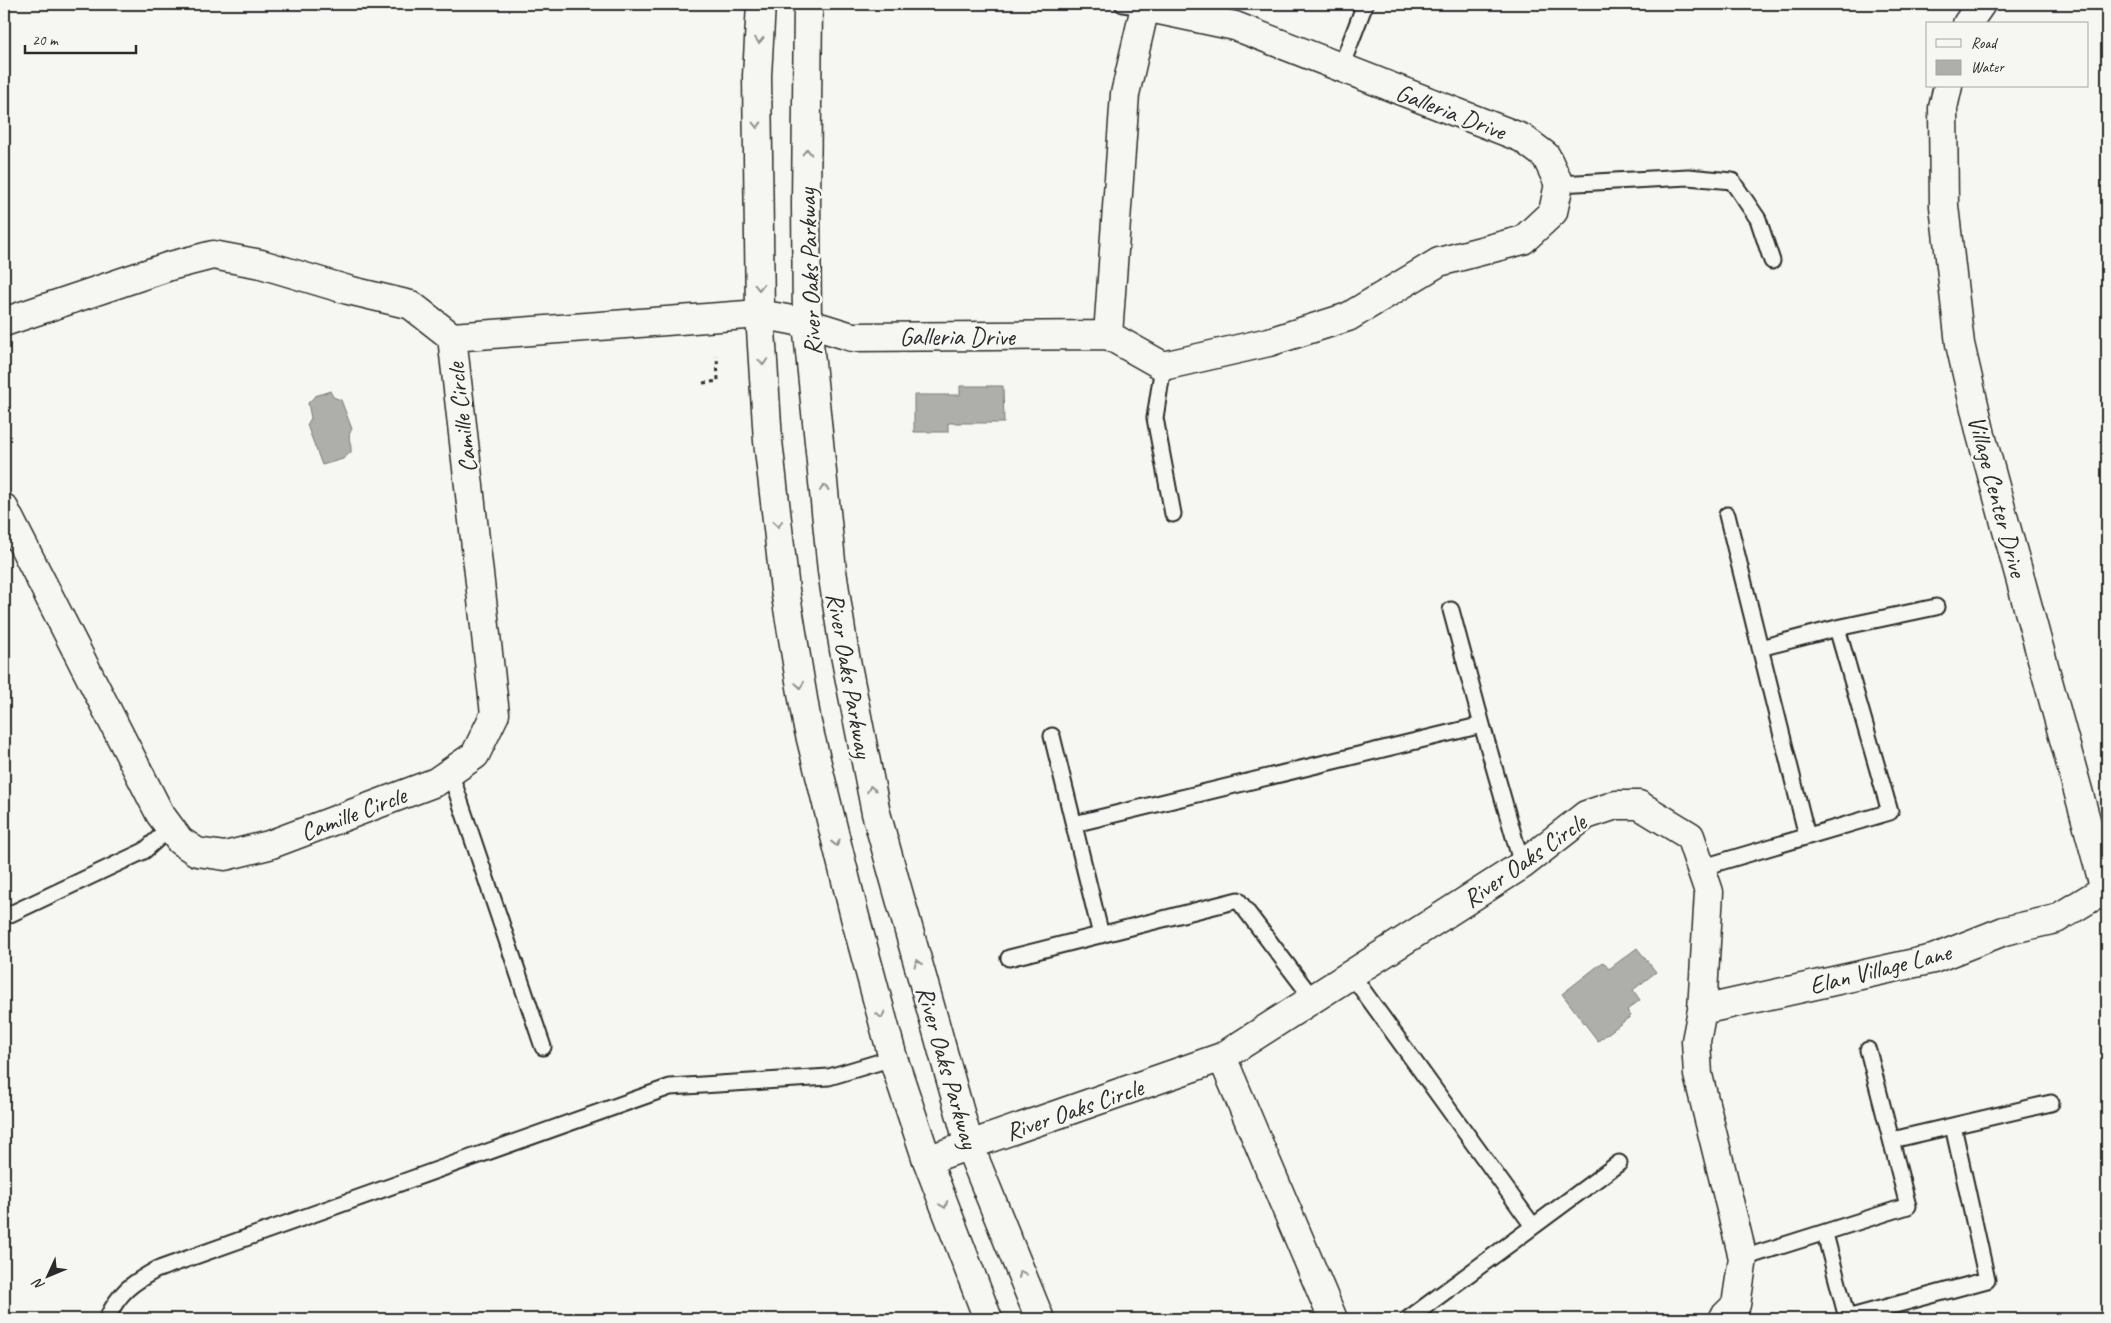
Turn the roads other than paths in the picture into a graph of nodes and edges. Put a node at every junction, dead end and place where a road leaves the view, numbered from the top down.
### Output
1 (761, 4) edge
2 (808, 4) edge
3 (1365, 4) edge
4 (1981, 4) edge
5 (1134, 6) edge
6 (1968, 22) edge
7 (1341, 67) junction
8 (1947, 88) edge
9 (1559, 184) junction
10 (1772, 261) dead end
11 (760, 314) junction
12 (4, 322) edge
13 (808, 323) junction
14 (1108, 335) junction
15 (452, 337) junction
16 (1163, 366) junction
17 (4, 508) edge
18 (1173, 514) dead end
19 (1728, 515) dead end
20 (1936, 607) dead end
21 (1450, 610) dead end
22 (1837, 628) junction
23 (1760, 648) junction
24 (1482, 725) junction
25 (1052, 736) dead end
26 (450, 772) junction
27 (1074, 824) junction
28 (170, 828) junction
29 (1807, 836) junction
30 (1522, 866) junction
31 (1700, 868) junction
32 (2107, 891) edge
33 (4, 917) edge
34 (1101, 935) junction
35 (1010, 958) dead end
36 (1351, 974) junction
37 (1313, 999) junction
38 (1702, 1010) junction
39 (543, 1047) dead end
40 (1868, 1050) dead end
41 (1222, 1056) junction
42 (893, 1058) junction
43 (2051, 1104) dead end
44 (1953, 1126) junction
45 (1892, 1140) junction
46 (969, 1145) junction
47 (927, 1160) junction
48 (1619, 1163) dead end
49 (1533, 1226) junction
50 (1825, 1234) junction
51 (1743, 1258) junction
52 (108, 1319) edge
53 (988, 1319) edge
54 (1040, 1319) edge
55 (1333, 1319) edge
56 (1408, 1319) edge
57 (1722, 1319) edge

1 -> 11 street, River Oaks Parkway
13 -> 2 street, River Oaks Parkway
3 - 7 lane
4 - 6 street
5 - 7 street, Galleria Drive
5 - 14 street, Galleria Drive
7 - 9 street, Galleria Drive
8 - 32 street, Village Center Drive
9 - 10 lane
9 - 16 street
11 - 13 street, Camille Circle
11 - 15 street, Camille Circle
11 -> 42 street, River Oaks Parkway
12 - 15 street, Camille Circle
13 - 14 street, Galleria Drive
46 -> 13 street, River Oaks Parkway
14 - 16 street, Galleria Drive
15 - 26 street, Camille Circle
16 - 18 lane
17 - 28 street, Camille Circle
19 - 23 lane
20 - 22 lane
21 - 24 lane
22 - 23 lane
22 - 29 lane
23 - 29 lane
24 - 27 lane
24 - 30 lane
25 - 27 lane
26 - 28 street, Camille Circle
26 - 39 lane
27 - 34 lane
28 - 33 lane
29 - 31 lane
30 - 31 street, River Oaks Circle
30 - 36 street, River Oaks Circle
31 - 38 street, River Oaks Circle
32 - 38 street, Elan Village Lane
34 - 35 lane
34 - 37 lane
36 - 37 street, River Oaks Circle
36 - 49 lane
37 - 41 street, River Oaks Circle
38 - 51 street, River Oaks Circle
40 - 45 lane
41 - 46 street, River Oaks Circle
41 - 55 street
42 - 47 street, River Oaks Parkway
42 - 52 lane
43 - 44 lane
44 - 45 lane
44 - 50 lane
45 - 50 lane
46 - 47 street, River Oaks Circle
54 -> 46 street, River Oaks Parkway
47 -> 53 street, River Oaks Parkway
48 - 49 lane
49 - 56 lane
50 - 51 lane
51 - 57 street, River Oaks Circle

